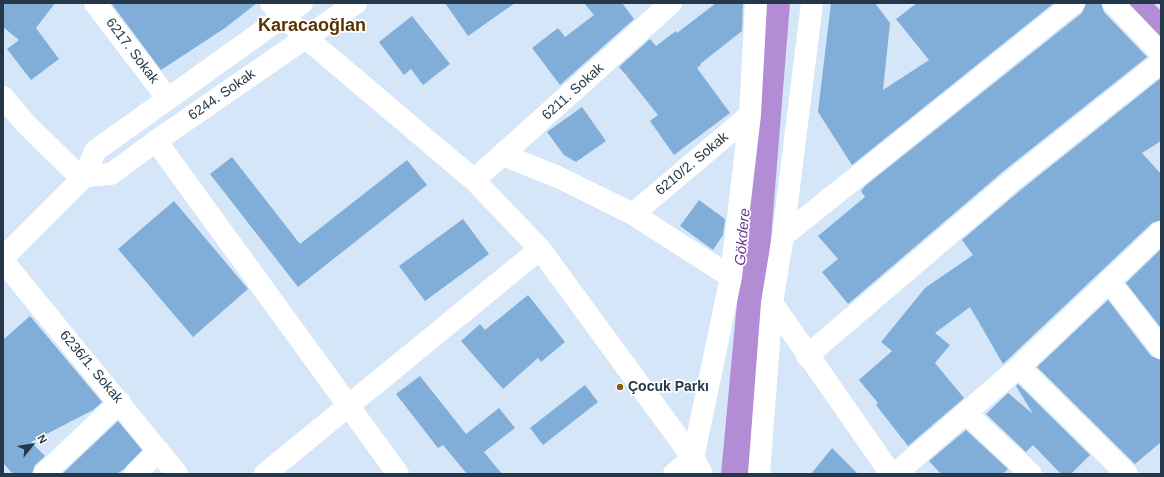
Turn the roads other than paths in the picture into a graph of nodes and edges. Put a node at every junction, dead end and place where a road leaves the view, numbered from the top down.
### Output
1 (95, 3) edge
2 (302, 3) edge
3 (356, 3) edge
4 (671, 3) edge
5 (756, 3) edge
6 (812, 3) edge
7 (1074, 3) edge
8 (1113, 3) edge
9 (278, 10) edge
10 (305, 37) junction
11 (1161, 53) edge
12 (1161, 62) edge
13 (3, 97) edge
14 (168, 99) junction
15 (750, 115) junction
16 (156, 141) junction
17 (503, 155) junction
18 (83, 177) junction
19 (474, 180) junction
20 (633, 214) junction
21 (1161, 232) edge
22 (783, 236) junction
23 (540, 249) junction
24 (3, 259) edge
25 (731, 277) junction
26 (1109, 281) junction
27 (772, 303) junction
28 (1161, 348) edge
29 (807, 356) junction
30 (1019, 366) junction
31 (120, 402) junction
32 (348, 406) junction
33 (966, 413) junction
34 (159, 451) junction
35 (697, 466) edge
36 (44, 474) edge
37 (135, 474) edge
38 (177, 474) edge
39 (265, 474) edge
40 (398, 474) edge
41 (674, 474) edge
42 (759, 474) edge
43 (891, 474) edge
44 (895, 474) edge
45 (1031, 474) edge
46 (1127, 474) edge

1 - 14 street, 6217. Sokak
2 - 9 street, 6244. Sokak
3 - 10 street, 6244. Sokak
4 - 17 street, 6211. Sokak
5 - 15 street
6 - 22 street
7 - 22 street
8 - 11 street
9 - 10 street
9 - 14 street, 6244. Sokak
10 - 16 street, 6244. Sokak
10 - 19 street
12 - 29 street
13 - 18 street
14 - 18 street, 6244. Sokak
15 - 20 street, 6210/2. Sokak
15 - 25 street
16 - 18 street, 6244. Sokak
16 - 32 street
17 - 19 street, 6211. Sokak
17 - 20 street
18 - 24 street, 6244. Sokak
19 - 23 street
20 - 25 street
21 - 26 street
22 - 27 street
23 - 32 street
23 - 35 street
24 - 31 street, 6236/1. Sokak
25 - 35 street
26 - 28 street
26 - 30 street
27 - 29 street
27 - 42 street
29 - 43 street
30 - 33 street
30 - 46 street
31 - 34 street, 6236/1. Sokak
31 - 36 street
32 - 39 street
32 - 40 street
33 - 44 street
33 - 45 street
34 - 37 street
34 - 38 street, 6236/1. Sokak
35 - 41 street

